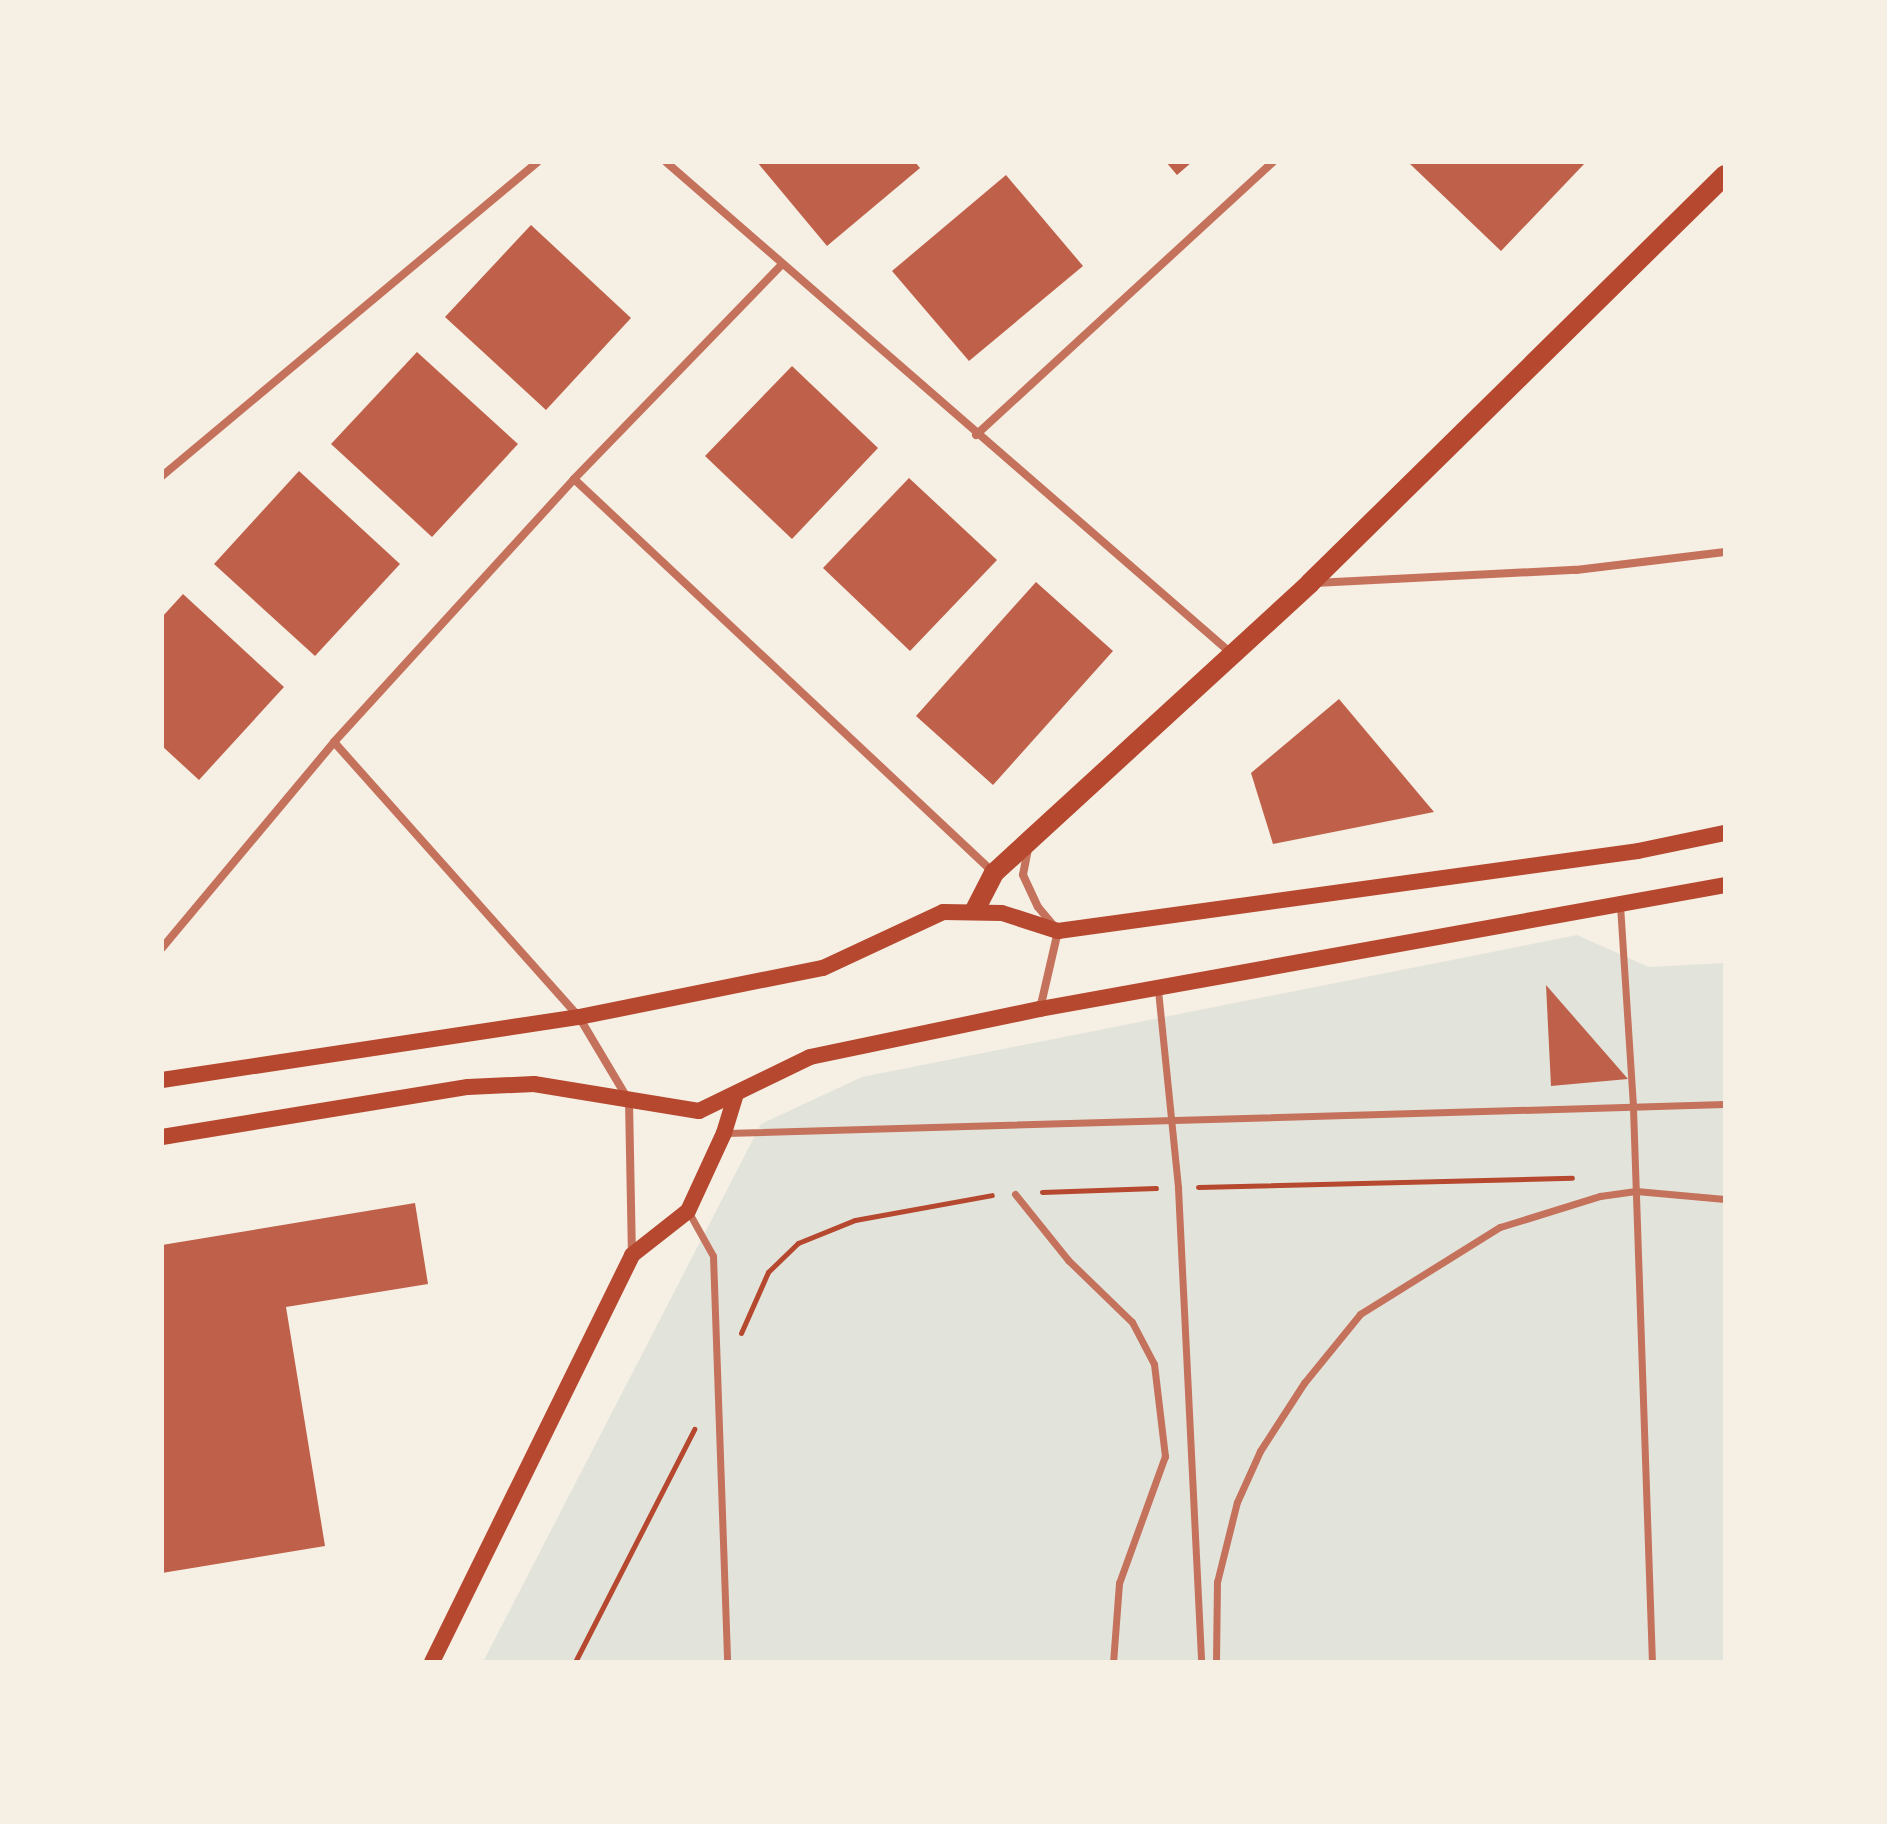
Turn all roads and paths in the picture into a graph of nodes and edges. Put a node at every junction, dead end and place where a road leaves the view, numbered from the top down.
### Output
1 (537, 162) edge
2 (666, 162) edge
3 (1273, 162) edge
4 (1725, 175) edge
5 (782, 264) junction
6 (976, 435) junction
7 (162, 476) edge
8 (574, 479) junction
9 (1725, 552) edge
10 (1310, 583) junction
11 (1232, 654) junction
12 (334, 742) junction
13 (1725, 833) edge
14 (1029, 844) junction
15 (994, 873) junction
16 (1725, 885) edge
17 (1620, 905) junction
18 (975, 910) junction
19 (1058, 931) junction
20 (162, 948) edge
21 (1158, 990) junction
22 (1040, 1009) junction
23 (579, 1017) junction
24 (162, 1080) edge
25 (735, 1096) junction
26 (629, 1101) junction
27 (1725, 1104) edge
28 (1633, 1108) junction
29 (1171, 1120) junction
30 (724, 1133) junction
31 (162, 1137) edge
32 (1636, 1191) junction
33 (1015, 1194) dead end
34 (1725, 1199) edge
35 (688, 1211) junction
36 (632, 1255) junction
37 (432, 1662) edge
38 (727, 1662) edge
39 (1113, 1662) edge
40 (1201, 1662) edge
41 (1216, 1662) edge
42 (1652, 1662) edge

1 - 7 street
2 - 5 street
3 - 6 street
4 - 10 main road
5 - 6 street
5 - 8 street
6 - 11 street
8 - 12 street
8 - 15 street
9 - 10 street
10 - 11 main road
11 - 14 main road
12 - 20 street
12 - 23 street
13 - 19 main road
14 - 15 main road
14 - 19 street
15 - 18 main road
16 - 17 main road
17 - 21 main road
17 - 28 street
18 - 19 main road
18 - 23 main road
19 - 22 street
21 - 22 main road
21 - 29 street
22 - 25 main road
23 - 24 main road
23 - 26 street
25 - 26 main road
25 - 30 main road
26 - 31 main road
26 - 36 street
27 - 28 street
28 - 29 street
28 - 32 street
29 - 30 street
29 - 40 street
30 - 35 main road
32 - 34 street
32 - 41 street
32 - 42 street
33 - 39 street
35 - 36 main road
35 - 38 street
36 - 37 main road

